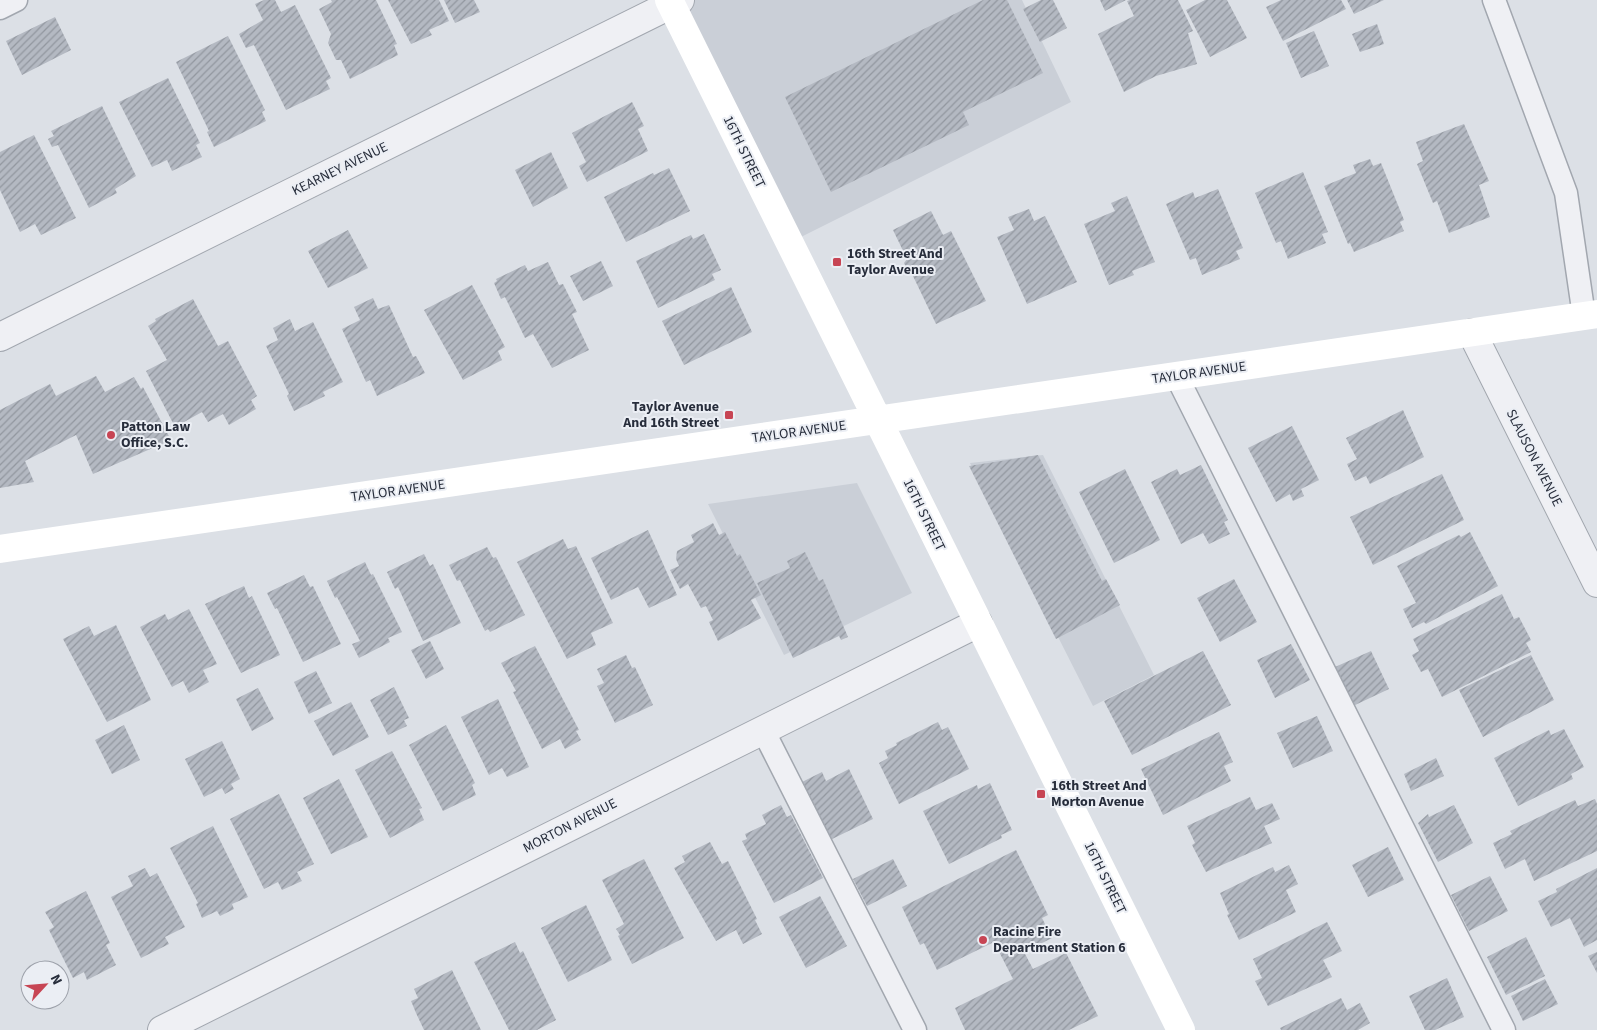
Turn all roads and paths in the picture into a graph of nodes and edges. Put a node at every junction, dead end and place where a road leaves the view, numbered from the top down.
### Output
1 (16, 0) edge
2 (1494, 0) edge
3 (673, 1) edge
4 (0, 8) edge
5 (1591, 315) edge
6 (1472, 333) junction
7 (0, 338) edge
8 (1177, 377) junction
9 (877, 420) junction
10 (0, 549) edge
11 (1597, 583) edge
12 (978, 623) junction
13 (763, 730) junction
14 (162, 1030) edge
15 (915, 1030) edge
16 (1181, 1030) edge
17 (1504, 1030) edge

1 - 4 lane
2 - 5 lane
3 - 7 street, KEARNEY AVENUE
3 - 9 street, 16TH STREET
5 - 6 street, TAYLOR AVENUE
6 - 8 street, TAYLOR AVENUE
6 - 11 street, SLAUSON AVENUE
8 - 9 street, TAYLOR AVENUE
8 - 17 lane
9 - 10 street, TAYLOR AVENUE
9 - 12 street, 16TH STREET
12 - 13 street, MORTON AVENUE
12 - 16 street, 16TH STREET
13 - 14 street, MORTON AVENUE
13 - 15 lane

